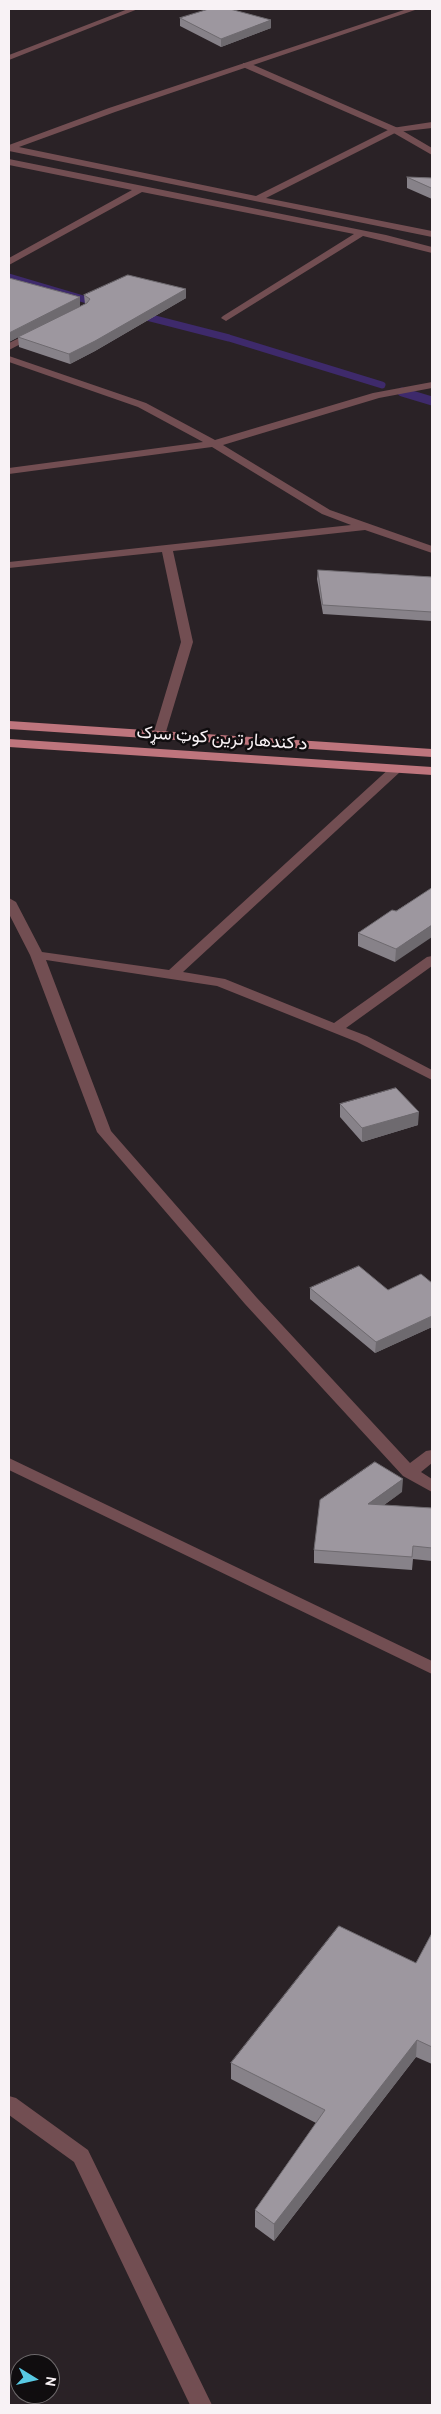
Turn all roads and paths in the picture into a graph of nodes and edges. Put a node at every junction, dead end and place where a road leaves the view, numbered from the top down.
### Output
1 (134, 9) edge
2 (414, 9) edge
3 (9, 58) edge
4 (246, 65) junction
5 (432, 125) edge
6 (395, 130) junction
7 (9, 148) edge
8 (432, 152) edge
9 (9, 162) edge
10 (140, 189) junction
11 (258, 198) junction
12 (362, 233) junction
13 (432, 234) edge
14 (432, 250) edge
15 (9, 262) edge
16 (226, 318) dead end
17 (42, 330) edge
18 (9, 347) edge
19 (9, 359) edge
20 (432, 385) edge
21 (214, 444) junction
22 (9, 471) edge
23 (366, 526) junction
24 (167, 548) junction
25 (432, 550) edge
26 (9, 565) edge
27 (9, 725) edge
28 (159, 735) junction
29 (9, 743) edge
30 (432, 752) edge
31 (396, 769) junction
32 (432, 772) edge
33 (9, 902) edge
34 (37, 955) junction
35 (432, 960) edge
36 (173, 974) junction
37 (336, 1028) junction
38 (432, 1076) edge
39 (432, 1455) edge
40 (9, 1463) edge
41 (408, 1472) junction
42 (432, 1486) edge
43 (432, 1668) edge
44 (9, 2104) edge
45 (201, 2405) edge

1 - 3 street
2 - 4 street
4 - 6 street
4 - 7 street
5 - 6 street
6 - 8 street
6 - 11 street
7 - 11 street
9 - 10 street
10 - 12 street
10 - 15 street
11 - 13 street
12 - 14 street
12 - 16 street
17 - 18 street
19 - 21 street
20 - 21 street
21 - 22 street
21 - 23 street
23 - 24 street
23 - 25 street
24 - 26 street
24 - 28 street
27 - 28 main road, د کندهار ترين کوټ سړک
28 - 30 main road, د کندهار ترين کوټ سړک
29 - 31 main road, د کندهار ترين کوټ سړک
31 - 32 main road, د کندهار ترين کوټ سړک
31 - 36 street
33 - 34 street
34 - 36 street
34 - 41 street
35 - 37 street
36 - 37 street
37 - 38 street
39 - 41 street
40 - 43 street
41 - 42 street
44 - 45 street

